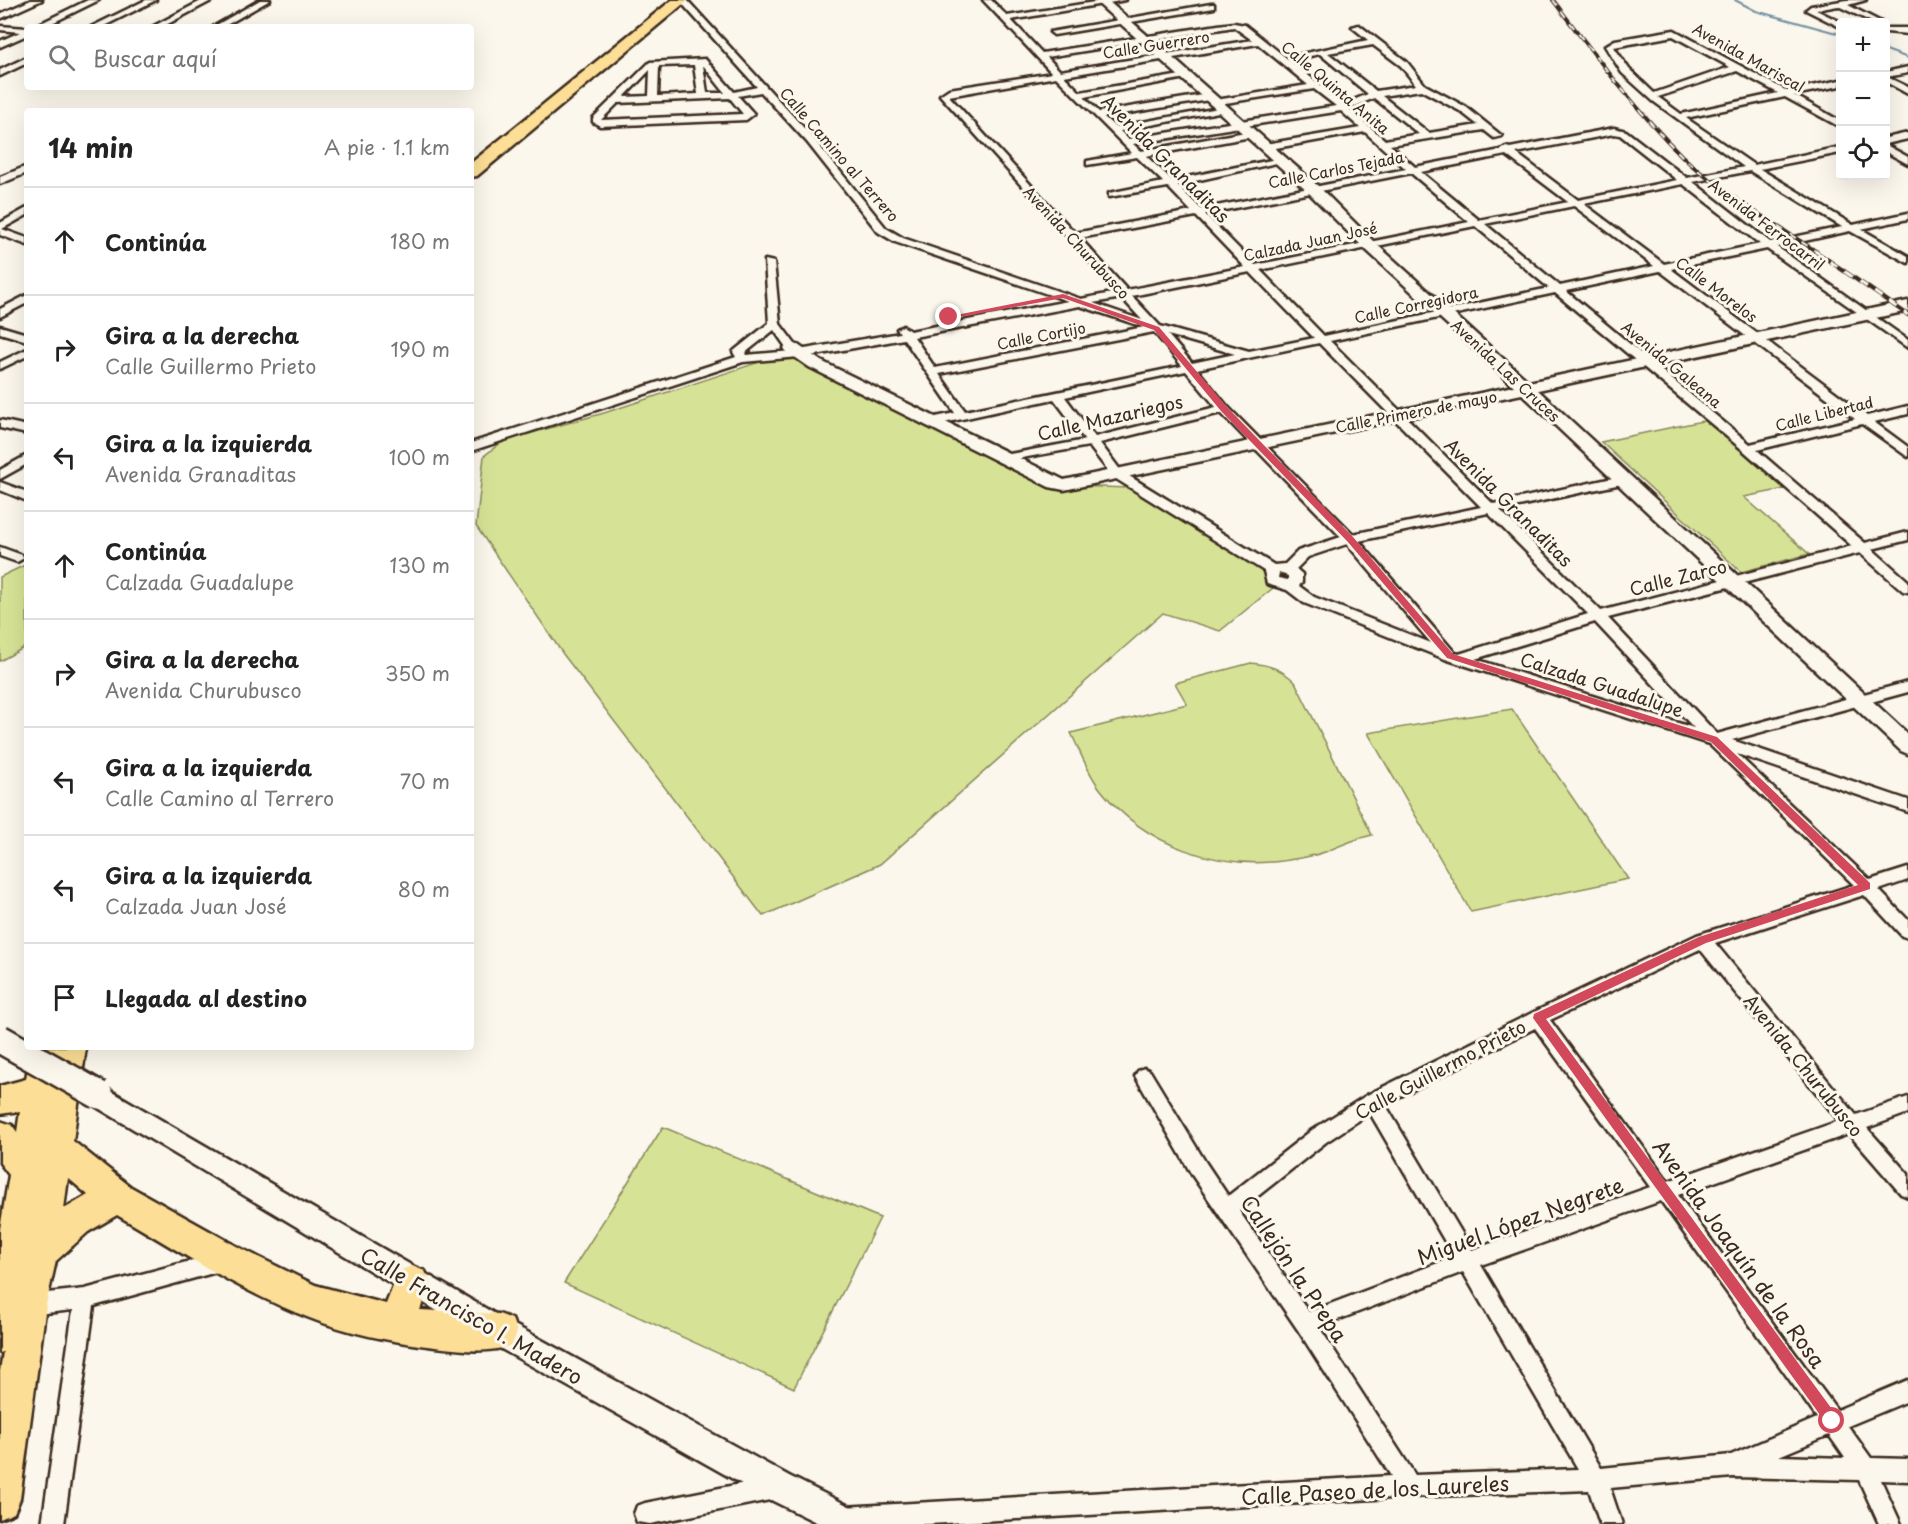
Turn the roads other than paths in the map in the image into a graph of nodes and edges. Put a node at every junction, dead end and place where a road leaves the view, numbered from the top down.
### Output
1 (38, 0) edge
2 (95, 0) edge
3 (152, 0) edge
4 (209, 0) edge
5 (266, 0) edge
6 (671, 0) edge
7 (682, 0) edge
8 (987, 0) edge
9 (1122, 0) edge
10 (1862, 0) edge
11 (1102, 2) edge
12 (1840, 4) junction
13 (1211, 6) dead end
14 (0, 17) edge
15 (1869, 18) edge
16 (1004, 19) junction
17 (1124, 21) junction
18 (1836, 23) edge
19 (43, 24) edge
20 (101, 24) edge
21 (162, 24) edge
22 (222, 24) edge
23 (1356, 27) dead end
24 (0, 28) edge
25 (1890, 29) edge
26 (24, 31) edge
27 (1908, 31) edge
28 (24, 32) edge
29 (1054, 32) dead end
30 (1144, 39) junction
31 (1258, 41) junction
32 (1373, 42) junction
33 (0, 44) edge
34 (1332, 49) junction
35 (1322, 52) junction
36 (1040, 56) junction
37 (1296, 56) dead end
38 (1164, 57) junction
39 (698, 61) junction
40 (24, 62) edge
41 (655, 64) junction
42 (1737, 68) junction
43 (1908, 70) edge
44 (0, 74) edge
45 (1058, 74) junction
46 (1890, 76) edge
47 (1187, 77) junction
48 (1890, 80) edge
49 (1359, 81) junction
50 (1836, 84) edge
51 (1420, 85) junction
52 (1315, 86) junction
53 (762, 89) junction
54 (1908, 91) edge
55 (1373, 92) junction
56 (732, 94) junction
57 (1078, 94) junction
58 (1785, 94) junction
59 (944, 95) joint
60 (703, 96) junction
61 (1652, 96) junction
62 (653, 98) junction
63 (617, 100) junction
64 (1216, 103) junction
65 (1340, 105) junction
66 (1389, 105) junction
67 (1097, 115) junction
68 (1679, 117) junction
69 (1836, 122) edge
70 (1484, 127) junction
71 (1245, 129) junction
72 (1367, 129) junction
73 (1113, 130) junction
74 (1608, 131) joint
75 (1439, 134) junction
76 (1427, 136) junction
77 (1497, 136) dead end
78 (1908, 136) edge
79 (1890, 140) edge
80 (1125, 142) junction
81 (1383, 143) junction
82 (1265, 147) junction
83 (1506, 150) junction
84 (1890, 150) edge
85 (1836, 151) edge
86 (1138, 154) junction
87 (474, 161) edge
88 (1281, 161) junction
89 (1908, 161) edge
90 (1090, 163) dead end
91 (1754, 168) junction
92 (1412, 169) junction
93 (24, 170) edge
94 (474, 170) edge
95 (1684, 180) junction
96 (0, 181) edge
97 (1171, 184) junction
98 (1313, 189) junction
99 (1112, 195) dead end
100 (1577, 203) junction
101 (1196, 211) junction
102 (24, 213) edge
103 (1908, 216) edge
104 (1478, 224) junction
105 (0, 226) edge
106 (1851, 228) junction
107 (0, 232) edge
108 (1071, 237) junction
109 (24, 241) edge
110 (1368, 244) junction
111 (1768, 245) junction
112 (1908, 261) edge
113 (769, 262) dead end
114 (1663, 267) junction
115 (1251, 268) junction
116 (1557, 290) junction
117 (1124, 294) junction
118 (1063, 296) junction
119 (24, 300) edge
120 (1079, 302) junction
121 (1908, 306) edge
122 (1443, 312) junction
123 (0, 314) edge
124 (1865, 316) junction
125 (776, 324) junction
126 (1156, 328) junction
127 (0, 329) edge
128 (904, 331) junction
129 (24, 337) edge
130 (1759, 339) junction
131 (1322, 340) junction
132 (1908, 345) edge
133 (790, 352) junction
134 (24, 354) edge
135 (741, 355) junction
136 (1249, 355) junction
137 (1644, 363) junction
138 (0, 366) edge
139 (1188, 368) junction
140 (932, 372) junction
141 (1527, 388) junction
142 (1058, 395) junction
143 (1224, 409) junction
144 (1908, 410) edge
145 (961, 414) junction
146 (1397, 414) junction
147 (1865, 420) junction
148 (930, 422) junction
149 (0, 424) edge
150 (24, 429) edge
151 (474, 437) edge
152 (1091, 442) junction
153 (1259, 443) junction
154 (474, 446) edge
155 (1748, 448) junction
156 (1908, 453) edge
157 (1003, 459) junction
158 (24, 461) edge
159 (1118, 474) junction
160 (0, 475) edge
161 (1622, 480) junction
162 (0, 486) edge
163 (24, 496) edge
164 (1490, 508) junction
165 (1908, 536) edge
166 (1350, 539) junction
167 (1860, 548) junction
168 (0, 551) edge
169 (17, 558) dead end
170 (1288, 569) junction
171 (1272, 570) junction
172 (1735, 582) junction
173 (1289, 585) junction
174 (1908, 588) edge
175 (1598, 616) junction
176 (1455, 657) junction
177 (1908, 687) edge
178 (1860, 701) junction
179 (1714, 740) junction
180 (1908, 746) edge
181 (1908, 806) edge
182 (1908, 874) edge
183 (1866, 886) junction
184 (1908, 931) edge
185 (1703, 940) junction
186 (1538, 1018) junction
187 (0, 1039) edge
188 (46, 1050) edge
189 (70, 1050) edge
190 (1144, 1076) dead end
191 (40, 1088) junction
192 (0, 1101) edge
193 (1373, 1101) junction
194 (1908, 1105) edge
195 (1852, 1124) junction
196 (0, 1136) edge
197 (56, 1147) junction
198 (26, 1171) junction
199 (1908, 1188) edge
200 (1666, 1192) junction
201 (119, 1198) junction
202 (1226, 1209) junction
203 (40, 1253) junction
204 (228, 1260) junction
205 (1467, 1261) junction
206 (412, 1283) junction
207 (85, 1299) junction
208 (28, 1305) junction
209 (1305, 1323) junction
210 (397, 1324) junction
211 (499, 1332) junction
212 (0, 1335) edge
213 (1908, 1390) edge
214 (1832, 1421) junction
215 (1733, 1466) junction
216 (1865, 1469) junction
217 (1908, 1470) edge
218 (1596, 1479) junction
219 (1410, 1486) junction
220 (778, 1487) junction
221 (0, 1499) edge
222 (645, 1514) dead end
223 (843, 1522) edge
224 (53, 1524) edge
225 (1611, 1524) edge
226 (1890, 1524) edge

1 - 14 street
2 - 19 street
3 - 20 street
4 - 21 street
5 - 22 street
6 - 87 highway
7 - 53 street, Calle Camino al Terrero
7 - 94 highway
8 - 16 street, Avenida Granaditas
9 - 11 street
10 - 12 street
11 - 16 street
11 - 17 street, Avenida Las Cruces
12 - 15 street
12 - 18 street
13 - 17 street
16 - 36 street, Avenida Granaditas
17 - 29 street
17 - 30 street, Avenida Las Cruces
23 - 32 street
24 - 26 street
25 - 27 street
28 - 33 street
30 - 31 street, Calle Quinta Anita
30 - 36 street
30 - 38 street, Avenida Las Cruces
31 - 38 street, Calle Guerrero
31 - 52 street, Calle Quinta Anita
32 - 34 street
32 - 51 street
34 - 35 street
34 - 49 street
35 - 37 street
35 - 49 street
36 - 45 street, Avenida Granaditas
38 - 45 street, Calle Guerrero
38 - 47 street, Avenida Las Cruces
39 - 41 street
39 - 56 street
39 - 60 street
40 - 44 street
41 - 62 street
41 - 63 street
42 - 58 street, Avenida Mariscal
42 - 61 street
42 - 61 street, Avenida Mariscal
43 - 46 street
45 - 57 street, Avenida Granaditas
45 - 59 street, Calle Guerrero
47 - 57 street
47 - 64 street, Avenida Las Cruces
48 - 54 street
49 - 55 street
50 - 58 street
51 - 55 street
51 - 70 street
52 - 64 street
52 - 65 street, Calle Quinta Anita
53 - 56 street
53 - 118 street, Calle Camino al Terrero
55 - 65 street
55 - 66 street
56 - 60 street
56 - 63 street
57 - 67 street, Avenida Granaditas
58 - 68 street
58 - 69 street, Avenida Mariscal
59 - 108 street, Avenida Churubusco
60 - 62 street
61 - 68 street
62 - 63 street
64 - 67 street
64 - 71 street, Avenida Las Cruces
64 - 73 street
65 - 71 street
65 - 72 street, Calle Quinta Anita
66 - 75 street
66 - 76 street
67 - 73 street, Avenida Granaditas
68 - 91 street
70 - 75 street
70 - 77 street
71 - 80 street
71 - 82 street, Avenida Las Cruces
71 - 86 street
72 - 81 street, Calle Quinta Anita
72 - 82 street
73 - 80 street, Avenida Granaditas
74 - 83 street, Calle Carlos Tejada
74 - 95 street, Avenida Ferrocarril
75 - 76 street
76 - 81 street
78 - 79 street
80 - 86 street, Avenida Granaditas
81 - 92 street, Calle Quinta Anita
82 - 88 street, Avenida Las Cruces
83 - 92 street, Calle Carlos Tejada
83 - 100 street, Calle Morelos
84 - 89 street
85 - 91 street, Calzada Juan José
86 - 90 street
86 - 97 street, Avenida Granaditas
88 - 97 street
88 - 98 street, Avenida Las Cruces
91 - 95 street, Calzada Juan José
91 - 106 street
92 - 98 street, Calle Carlos Tejada
92 - 104 street, Avenida Galeana
93 - 96 street
95 - 100 street, Calzada Juan José
95 - 111 street, Avenida Ferrocarril
97 - 99 street
97 - 101 street, Avenida Granaditas
98 - 101 street, Calle Carlos Tejada
98 - 110 street, Avenida Las Cruces
100 - 104 street, Calzada Juan José
100 - 114 street, Calle Morelos
101 - 108 street, Calle Carlos Tejada
101 - 115 street, Avenida Granaditas
102 - 105 street
103 - 106 street, Calle Corregidora
104 - 110 street, Calzada Juan José
104 - 116 street, Avenida Galeana
106 - 111 street, Calle Corregidora
106 - 112 street
107 - 109 street
108 - 117 street, Avenida Churubusco
110 - 115 street, Calzada Juan José
110 - 122 street, Avenida Las Cruces
111 - 114 street, Calle Corregidora
111 - 124 street, Avenida Ferrocarril
113 - 125 street
114 - 116 street, Calle Corregidora
114 - 130 street, Calle Morelos
115 - 117 street, Calzada Juan José
115 - 131 street, Avenida Granaditas
116 - 122 street, Calle Corregidora
116 - 137 street, Avenida Galeana
117 - 120 street, Calzada Juan José
117 - 126 street, Avenida Churubusco
118 - 120 street, Calle Camino al Terrero
118 - 128 street, Calzada Juan José
119 - 123 street
120 - 126 street, Calle Camino al Terrero
120 - 128 street, Calzada Juan José
121 - 124 street, Calle Primero de mayo
122 - 131 street, Calle Corregidora
122 - 141 street, Avenida Las Cruces
124 - 130 street, Calle Primero de mayo
124 - 132 street, Avenida Ferrocarril
125 - 133 street
125 - 135 street
126 - 136 street, Calle Camino al Terrero
126 - 139 street, Avenida Churubusco
126 - 140 street, Calle Cortijo
127 - 129 street
128 - 133 street, Calzada Juan José
128 - 140 street
130 - 137 street, Calle Primero de mayo
130 - 147 street, Calle Morelos
131 - 136 street, Calle Corregidora
131 - 146 street, Avenida Granaditas
133 - 135 street, Calzada Juan José
133 - 148 street
134 - 138 street
135 - 151 street
135 - 154 street
136 - 139 street, Calle Corregidora
137 - 141 street, Calle Primero de mayo
137 - 155 street, Avenida Galeana
139 - 142 street, Calle Corregidora
139 - 143 street, Avenida Churubusco
140 - 145 street
141 - 146 street, Calle Primero de mayo
141 - 161 street, Avenida Las Cruces
142 - 145 street, Calle Corregidora
142 - 152 street
143 - 152 street, Calle Mazariegos
143 - 153 street, Avenida Churubusco
144 - 147 street, Calle Libertad
145 - 148 street, Calle Corregidora
146 - 153 street, Calle Primero de mayo
146 - 164 street, Avenida Granaditas
147 - 155 street, Calle Libertad
147 - 156 street, Calle Morelos
148 - 157 street
149 - 150 street
152 - 157 street, Calle Mazariegos
152 - 159 street
153 - 159 street, Calle Primero de mayo
153 - 166 street, Avenida Churubusco
155 - 167 street, Avenida Galeana
157 - 159 street, Calle Primero de mayo
158 - 160 street
159 - 171 street
161 - 164 street
161 - 172 street, Avenida Las Cruces
162 - 163 street
164 - 166 street
164 - 175 street, Avenida Granaditas
165 - 167 street, Calle Zarco
166 - 170 street
166 - 176 street, Avenida Churubusco
167 - 172 street, Calle Zarco
167 - 174 street, Avenida Galeana
168 - 169 street
170 - 171 street
170 - 173 street
171 - 173 street, Calzada Guadalupe
172 - 175 street, Calle Zarco
172 - 178 street, Avenida Las Cruces
173 - 176 street, Calzada Guadalupe
175 - 176 street, Calle Zarco
175 - 179 street, Avenida Granaditas
176 - 179 street, Calzada Guadalupe
177 - 178 street
178 - 179 street
178 - 180 street, Avenida Las Cruces
179 - 181 street, Calzada Guadalupe
179 - 183 street, Avenida Granaditas
182 - 183 street, Calle Guillermo Prieto
183 - 184 street, Avenida Granaditas
183 - 185 street, Calle Guillermo Prieto
185 - 186 street, Calle Guillermo Prieto
185 - 195 street, Avenida Churubusco
186 - 193 street, Calle Guillermo Prieto
186 - 200 street, Avenida Joaquín de la Rosa
187 - 206 street, Calle Francisco I. Madero, bridge
188 - 191 highway
189 - 197 highway
190 - 202 street, Callejón la Prepa
191 - 192 highway
191 - 198 highway
193 - 202 street, Calle Guillermo Prieto
193 - 205 street
194 - 195 street, Miguel López Negrete
195 - 199 street, Avenida Churubusco
195 - 200 street, Miguel López Negrete
196 - 198 highway
197 - 201 highway
197 - 203 highway
198 - 212 highway
200 - 205 street, Miguel López Negrete
200 - 214 street, Avenida Joaquín de la Rosa
201 - 203 highway
201 - 204 highway
202 - 209 street, Callejón la Prepa
203 - 208 highway
204 - 207 street
204 - 210 highway
205 - 209 street, Miguel López Negrete
205 - 218 street
206 - 210 highway
206 - 211 street, Calle Francisco I. Madero
207 - 208 street
207 - 224 street
208 - 221 highway
209 - 219 street, Callejón la Prepa
210 - 211 highway
211 - 220 street, Calle Francisco I. Madero
213 - 214 street
214 - 215 street
214 - 216 street, Avenida Joaquín de la Rosa
215 - 216 street, Calle Paseo de los Laureles
215 - 218 street, Calle Paseo de los Laureles
216 - 217 street, Calle Paseo de los Laureles
216 - 226 street, Avenida Joaquín de la Rosa
218 - 219 street, Calle Paseo de los Laureles
218 - 225 street
219 - 223 street, Calle Paseo de los Laureles
220 - 222 street
220 - 223 street, Calle Francisco I. Madero

